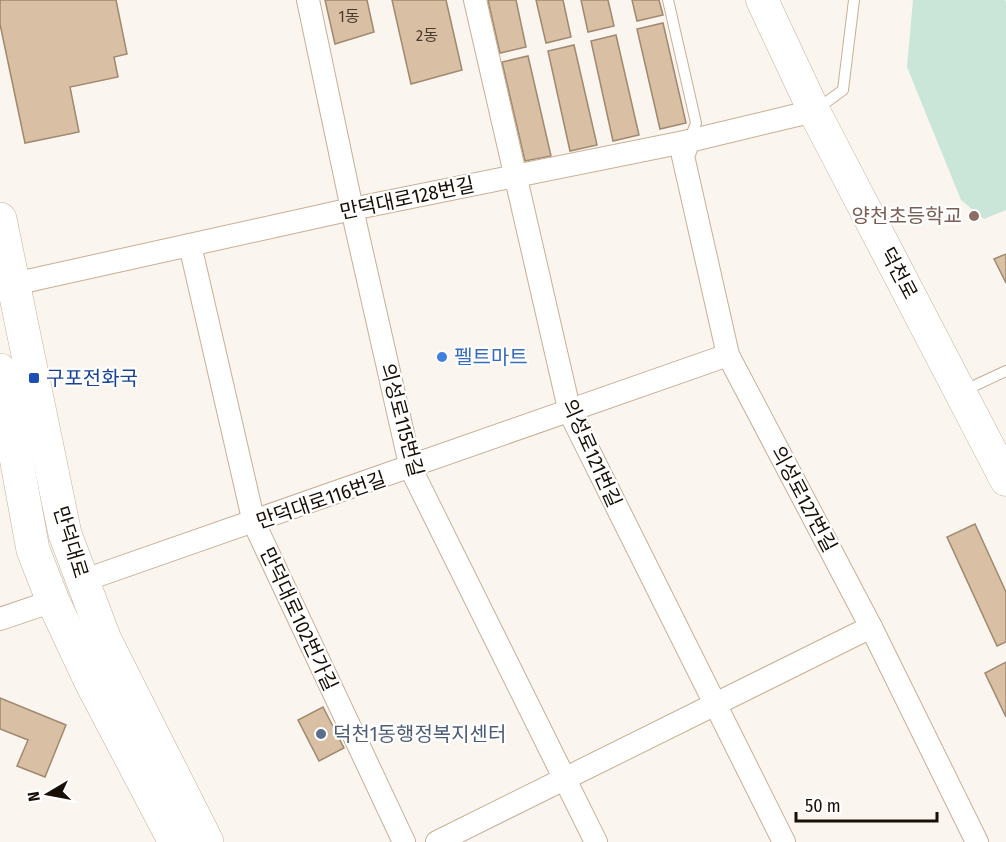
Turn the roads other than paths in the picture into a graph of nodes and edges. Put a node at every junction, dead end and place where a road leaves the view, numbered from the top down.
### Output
1 (308, 0) edge
2 (475, 0) edge
3 (668, 0) edge
4 (762, 0) edge
5 (854, 0) edge
6 (814, 111) junction
7 (689, 141) junction
8 (514, 175) junction
9 (352, 209) junction
10 (0, 219) edge
11 (190, 245) junction
12 (7, 285) edge
13 (728, 356) junction
14 (0, 370) edge
15 (1006, 371) edge
16 (961, 392) junction
17 (570, 413) junction
18 (411, 469) junction
19 (1006, 480) edge
20 (254, 523) junction
21 (82, 581) junction
22 (53, 601) junction
23 (0, 619) edge
24 (871, 627) junction
25 (712, 703) junction
26 (565, 780) junction
27 (195, 840) edge
28 (404, 842) edge
29 (437, 842) edge
30 (596, 842) edge
31 (784, 842) edge
32 (977, 842) edge

1 - 9 street, 의성로115번길
2 - 8 street, 의성로121번길
3 - 7 lane
4 - 6 main road, 덕천로
5 - 6 lane
6 - 7 street, 만덕대로128번길
6 - 16 main road, 덕천로
7 - 8 street, 만덕대로128번길
7 - 13 street, 의성로127번길
8 - 9 street, 만덕대로128번길
8 - 17 street, 의성로121번길
9 - 11 street, 만덕대로128번길
9 - 18 street, 의성로115번길
10 - 12 main road, 만덕대로
11 - 12 street, 만덕대로128번길
11 - 20 street, 만덕대로102번가길
12 - 21 main road, 만덕대로
13 - 17 street, 만덕대로116번길
13 - 24 street, 의성로127번길
14 - 22 main road, 만덕대로
15 - 16 lane
16 - 19 main road, 덕천로
17 - 18 street, 만덕대로116번길
17 - 25 street, 의성로121번길
18 - 20 street, 만덕대로116번길
18 - 26 street, 의성로115번길
20 - 21 street, 만덕대로116번길
20 - 28 street, 만덕대로102번가길
21 - 27 main road, 만덕대로
22 - 23 street
22 - 27 main road, 만덕대로
24 - 25 street
24 - 32 street, 의성로127번길
25 - 26 street
25 - 31 street, 의성로121번길
26 - 29 street
26 - 30 street, 의성로115번길

